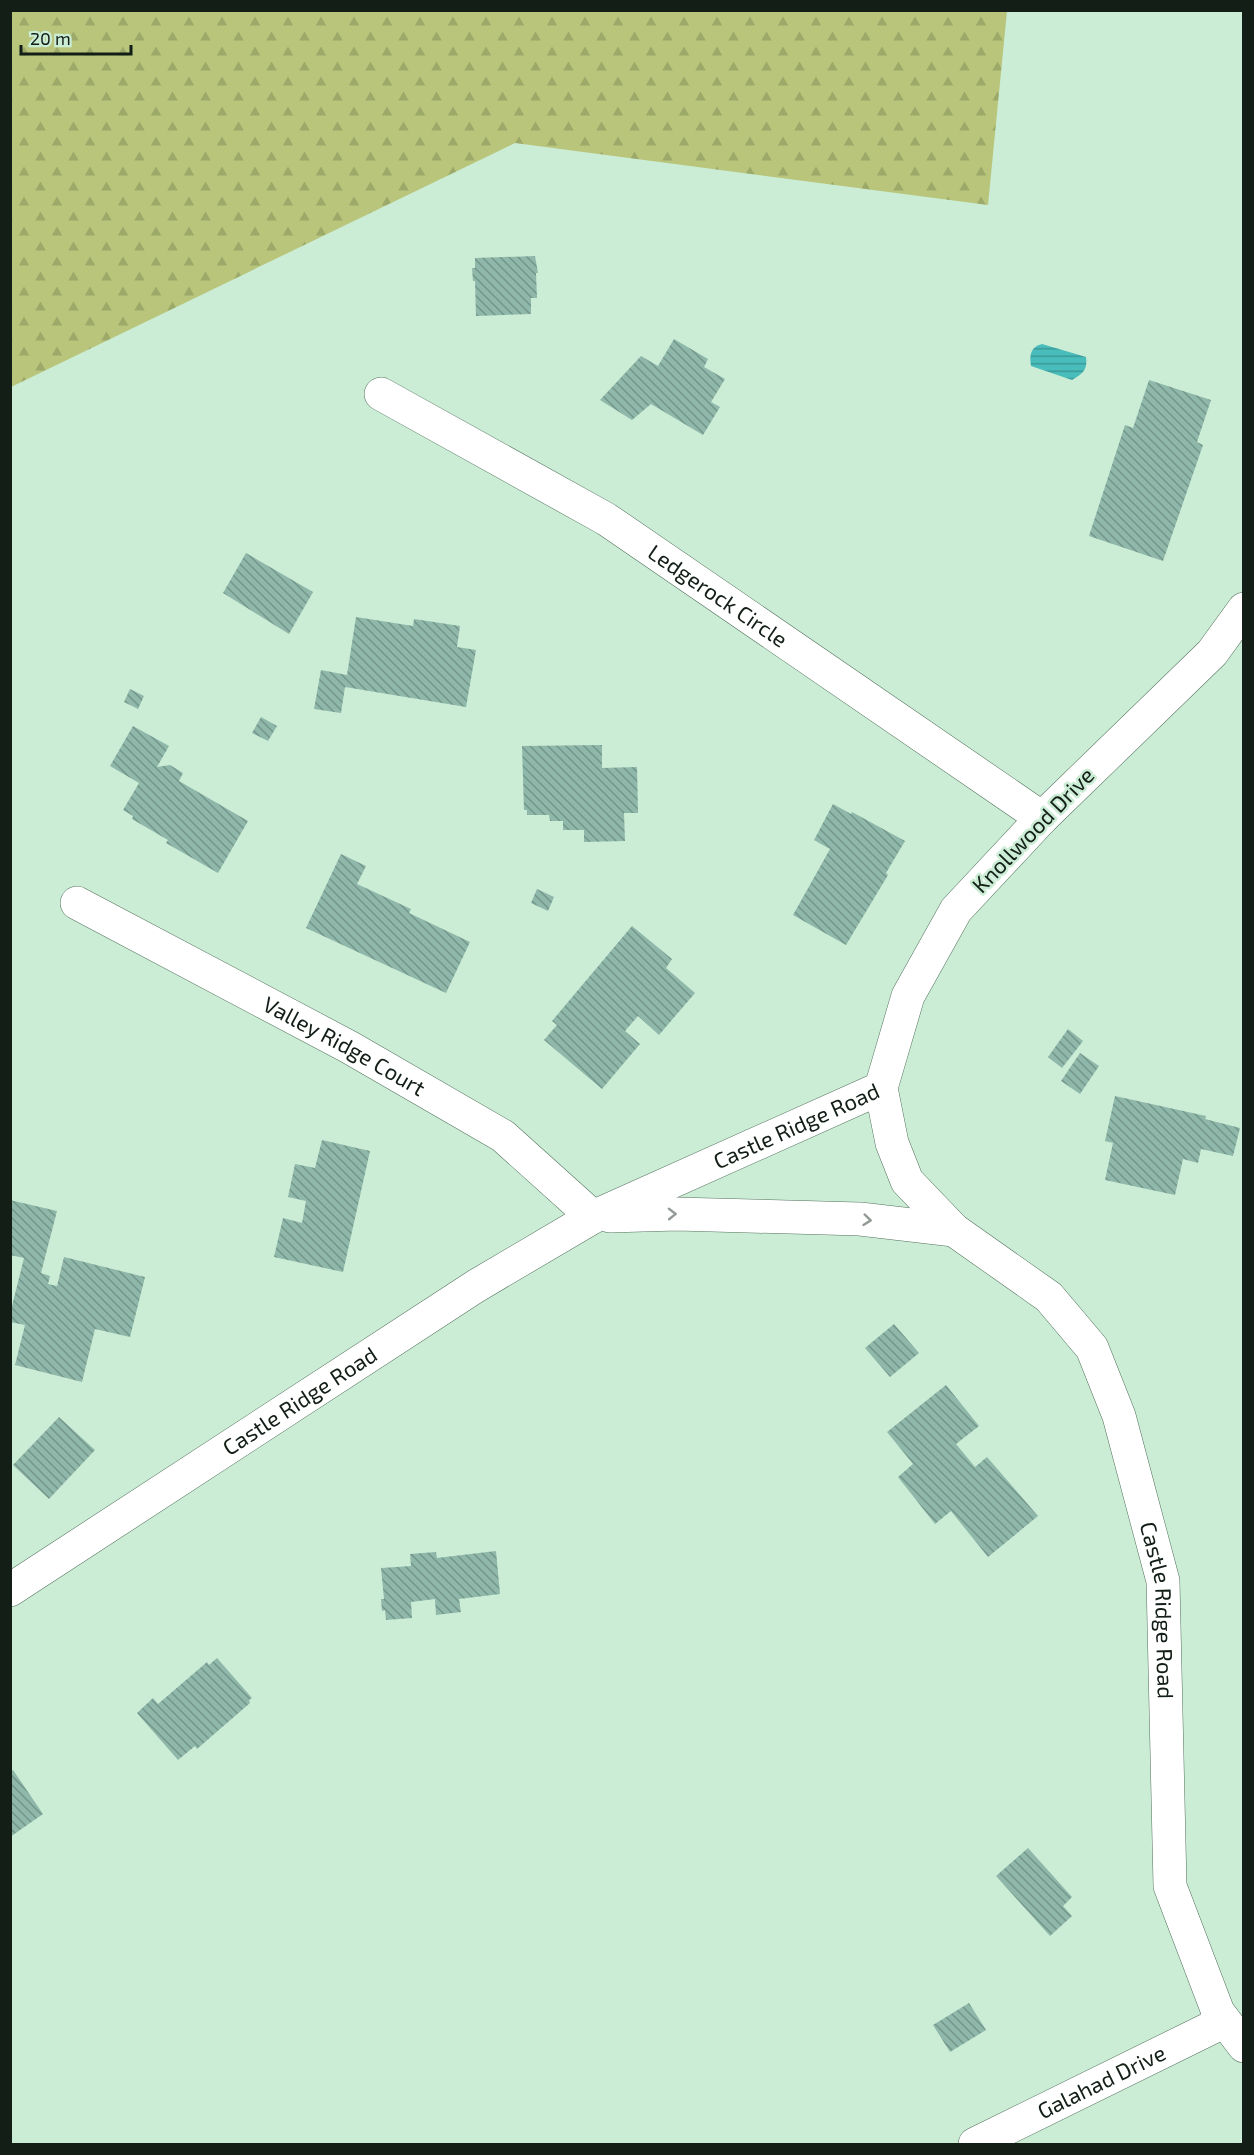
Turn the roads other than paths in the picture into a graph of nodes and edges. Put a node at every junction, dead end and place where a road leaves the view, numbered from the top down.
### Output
1 (381, 394) dead end
2 (1244, 609) edge
3 (1042, 818) junction
4 (77, 903) dead end
5 (881, 1088) junction
6 (593, 1217) junction
7 (954, 1230) junction
8 (10, 1590) edge
9 (1218, 2012) junction
10 (1244, 2046) edge
11 (975, 2145) edge

1 - 3 street, Ledgerock Circle
2 - 3 street, Knollwood Drive
3 - 5 street, Knollwood Drive
4 - 6 street, Valley Ridge Court
5 - 6 street, Castle Ridge Road
5 - 7 street, Castle Ridge Road
6 -> 7 street, Castle Ridge Road
6 - 8 street, Castle Ridge Road
7 - 9 street, Castle Ridge Road
9 - 10 street, Castle Ridge Road
9 - 11 street, Galahad Drive

